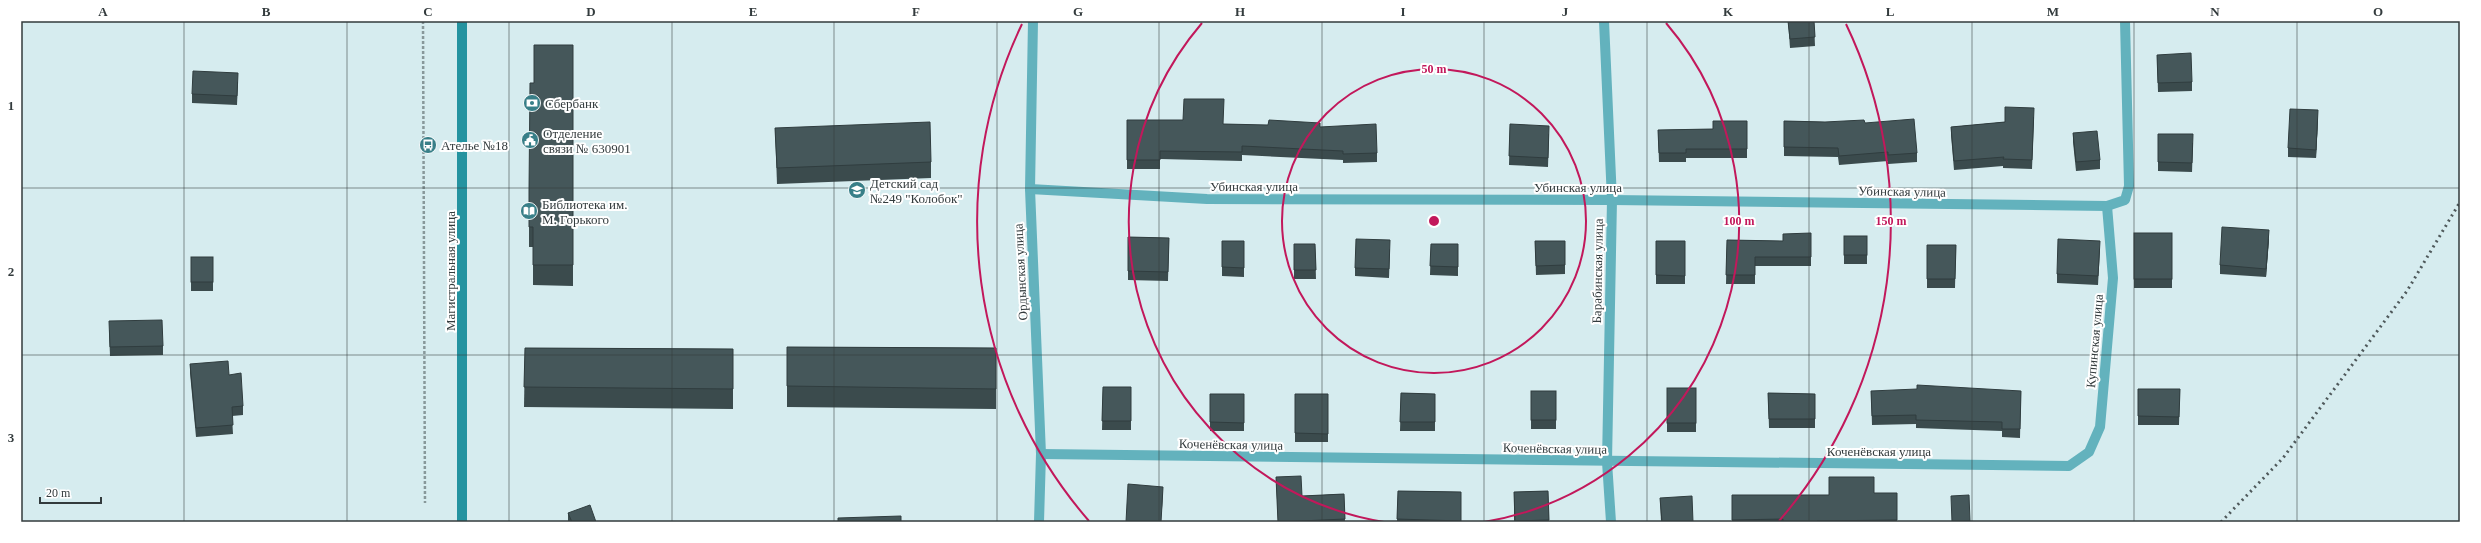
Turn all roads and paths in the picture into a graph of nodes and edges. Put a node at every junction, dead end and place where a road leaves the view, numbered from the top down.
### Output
1 (423, 21) edge
2 (462, 21) edge
3 (1033, 21) edge
4 (1604, 21) edge
5 (2125, 21) edge
6 (1030, 189) junction
7 (1612, 200) junction
8 (2107, 206) junction
9 (1041, 454) junction
10 (1607, 462) junction
11 (2069, 466) joint
12 (425, 503) dead end
13 (462, 522) edge
14 (1039, 522) edge
15 (1611, 522) edge

1 - 12 path
2 - 13 main road, Магистральная улица
3 - 6 street, Ордынская улица
4 - 7 street, Барабинская улица
5 - 8 street, Убинская улица
6 - 7 street, Убинская улица
6 - 9 street, Ордынская улица
7 - 8 street, Убинская улица
7 - 10 street, Барабинская улица
8 - 11 street, Купинская улица
9 - 10 street, Коченёвская улица
9 - 14 street, Ордынская улица
10 - 11 street, Коченёвская улица
10 - 15 street, Барабинская улица

